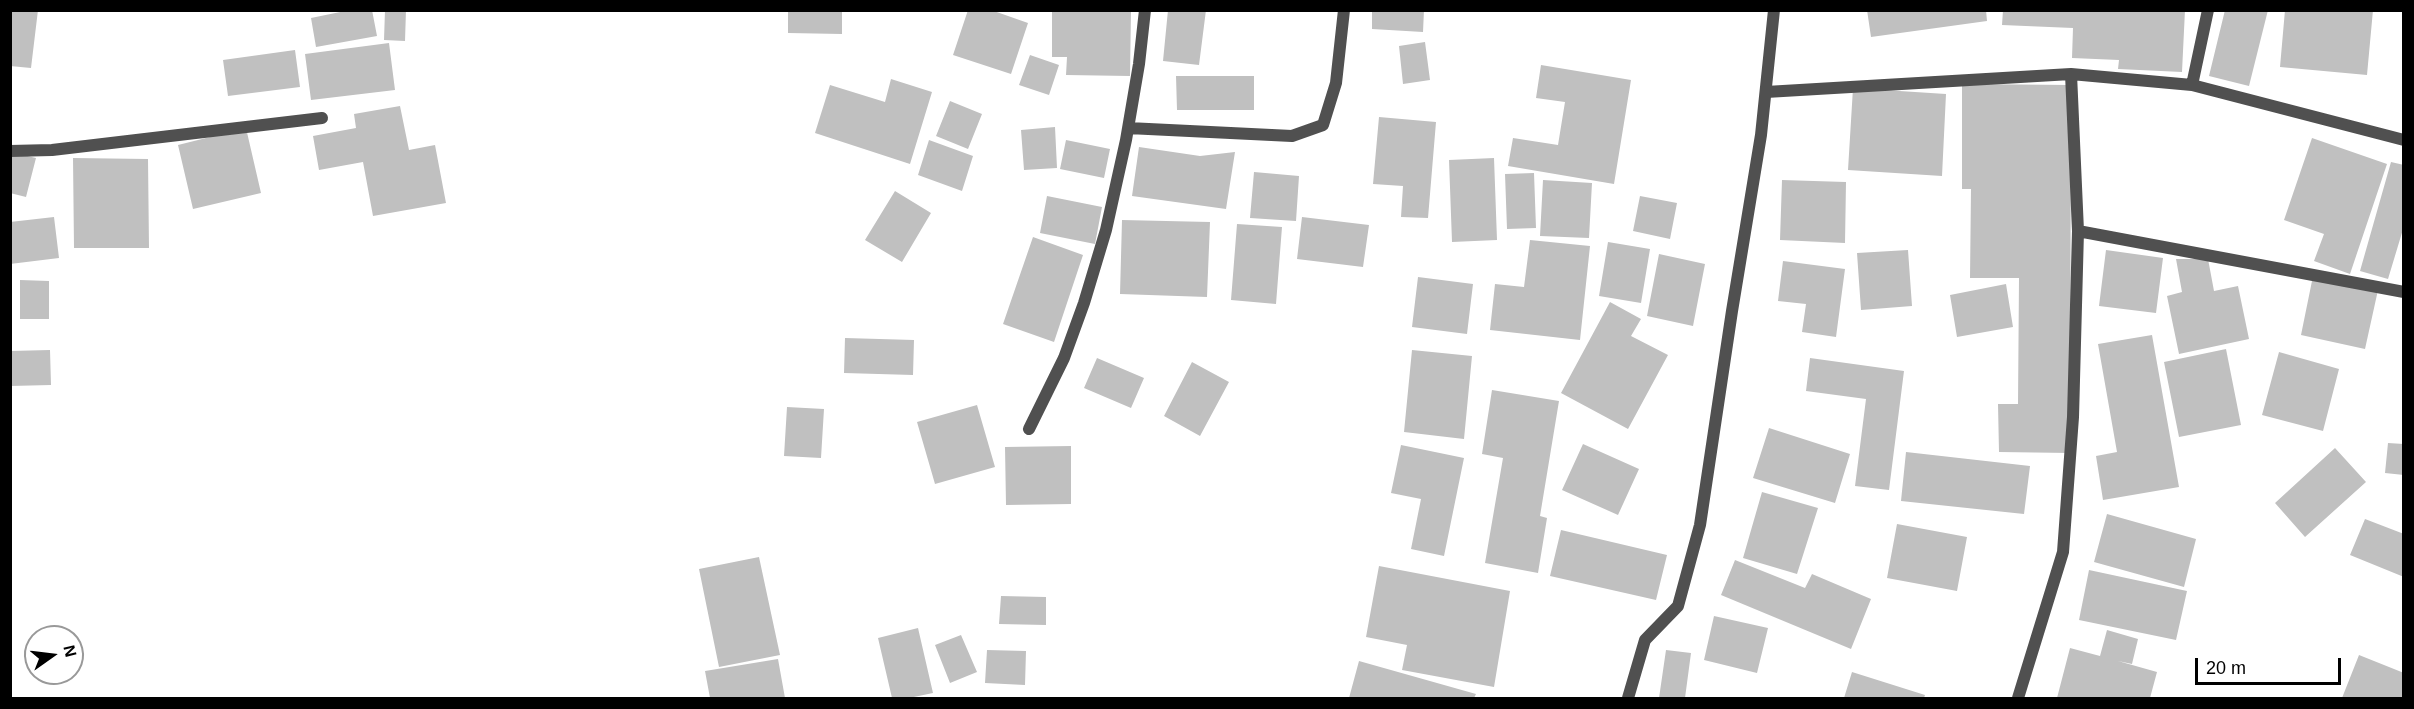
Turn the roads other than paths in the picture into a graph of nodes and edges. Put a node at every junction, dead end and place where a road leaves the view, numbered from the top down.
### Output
1 (1145, 10) edge
2 (1344, 10) edge
3 (1774, 10) edge
4 (2208, 10) edge
5 (2071, 74) junction
6 (2192, 85) junction
7 (1766, 92) junction
8 (322, 118) dead end
9 (1128, 128) junction
10 (2403, 140) edge
11 (10, 151) edge
12 (2078, 231) junction
13 (2403, 292) edge
14 (1029, 429) dead end
15 (1628, 699) edge
16 (2018, 699) edge

1 - 9 street
2 - 9 street
3 - 7 street
4 - 6 street
5 - 6 street
5 - 7 street
5 - 12 street
6 - 10 street
7 - 15 street
8 - 11 street
9 - 14 street
12 - 13 street
12 - 16 street

